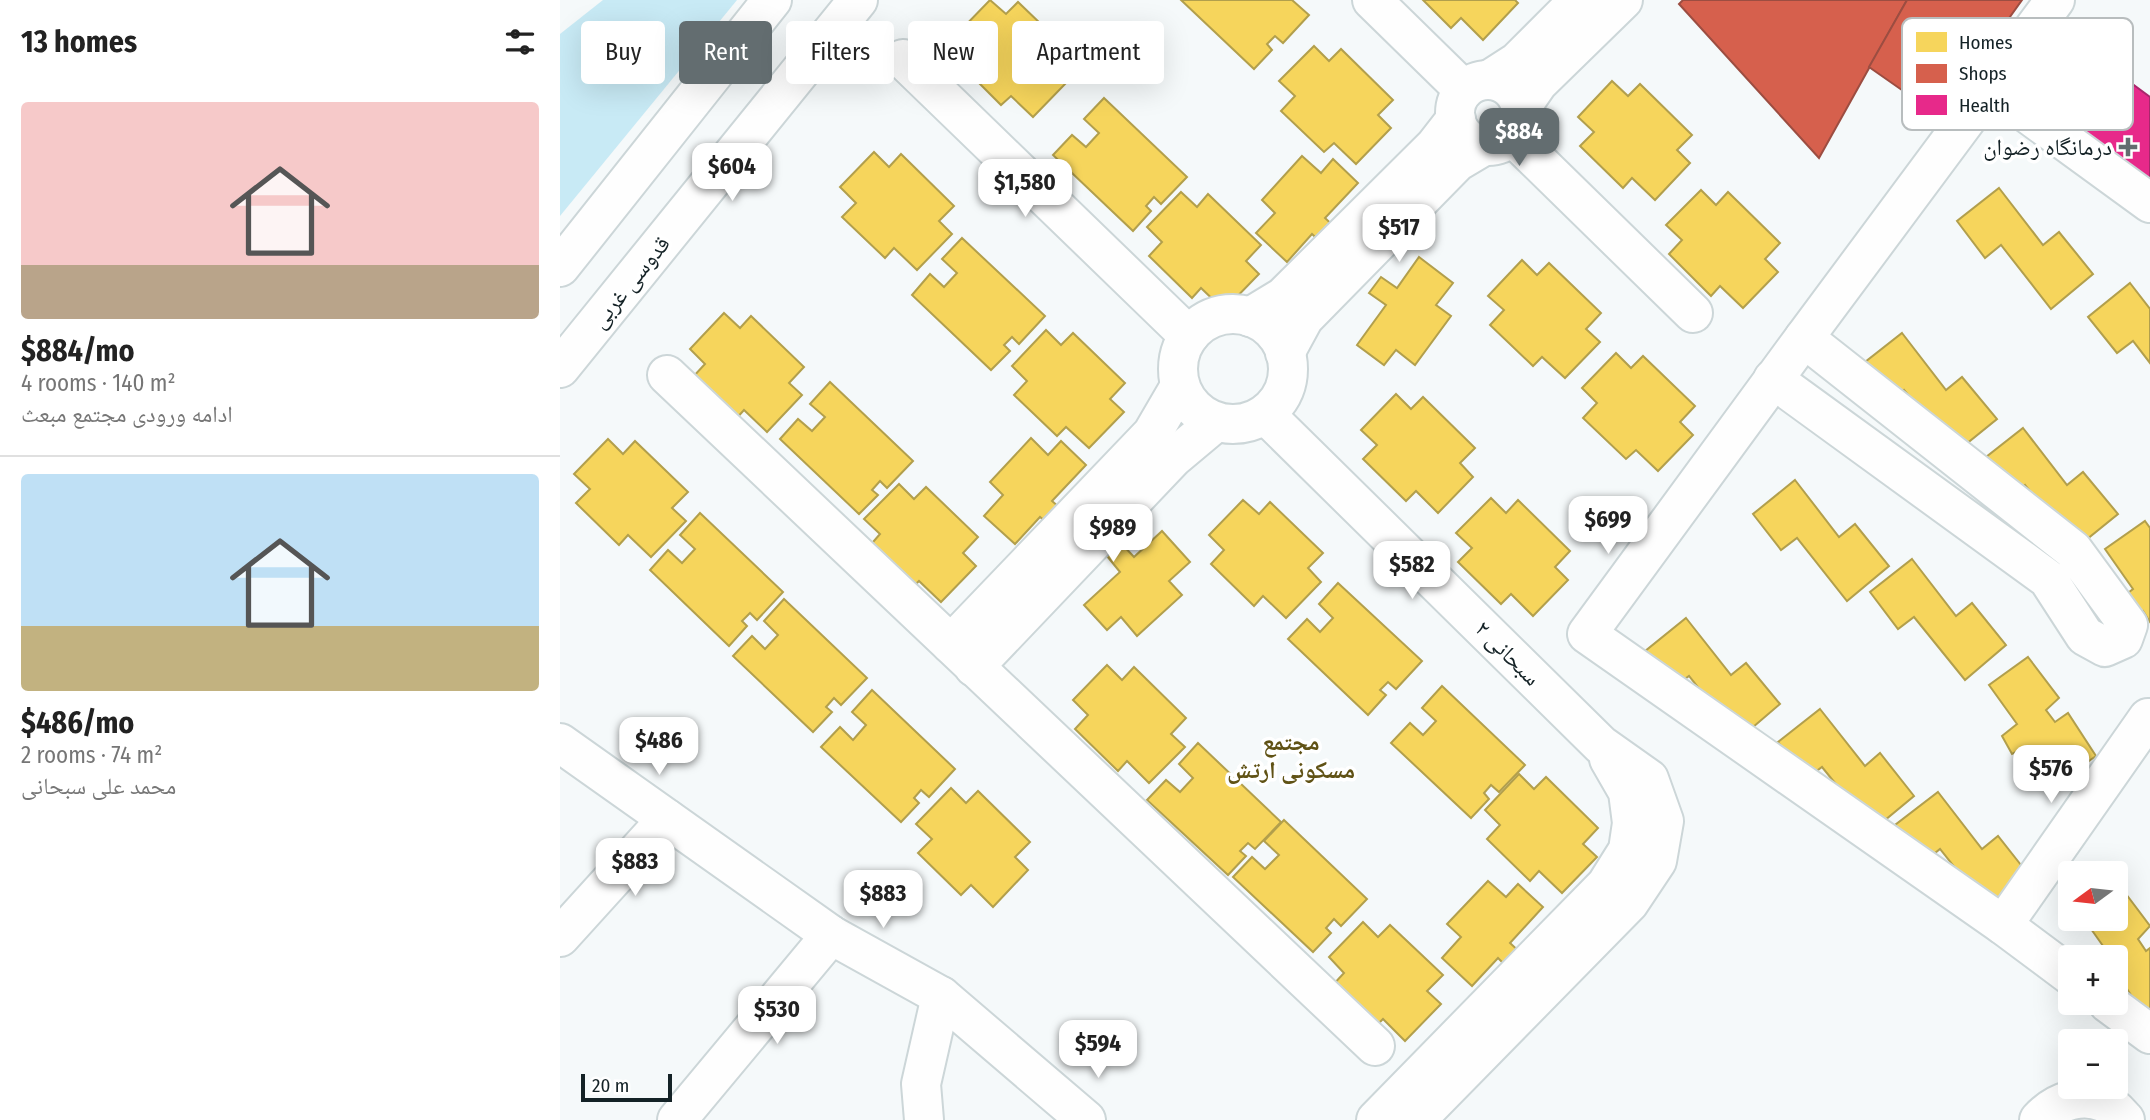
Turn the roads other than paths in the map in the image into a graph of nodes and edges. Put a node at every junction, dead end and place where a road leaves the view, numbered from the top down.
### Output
1 (772, 0) edge
2 (858, 0) edge
3 (1372, 0) edge
4 (1579, 0) edge
5 (1623, 0) edge
6 (2055, 0) edge
7 (2042, 18) edge
8 (903, 59) dead end
9 (1470, 97) junction
10 (1505, 130) junction
11 (1960, 130) edge
12 (2051, 130) edge
13 (2150, 203) edge
14 (560, 267) edge
15 (1693, 313) dead end
16 (1250, 317) junction
17 (1189, 337) junction
18 (1804, 338) junction
19 (1285, 353) junction
20 (560, 368) edge
21 (667, 375) dead end
22 (1773, 379) junction
23 (1180, 386) junction
24 (1265, 414) junction
25 (1216, 422) junction
26 (962, 656) junction
27 (560, 717) edge
28 (2148, 718) dead end
29 (560, 743) edge
30 (617, 782) junction
31 (667, 819) junction
32 (2003, 925) junction
33 (831, 934) junction
34 (560, 937) edge
35 (1574, 938) junction
36 (2058, 966) edge
37 (941, 996) junction
38 (2124, 1015) edge
39 (2150, 1034) edge
40 (1374, 1046) dead end
41 (1058, 1094) junction
42 (677, 1120) edge
43 (924, 1120) edge
44 (1086, 1120) edge
45 (1113, 1120) edge
46 (1376, 1120) edge
47 (1416, 1120) edge
48 (2039, 1120) edge
49 (2125, 1120) edge

1 - 14 street
2 - 20 street, قدوسی غربی
3 - 9 street
4 - 9 street
5 - 10 street
6 - 7 street
8 - 17 street
9 - 10 street
9 - 10 street
9 - 16 street
10 - 15 street
10 - 19 street
11 - 18 street
12 - 13 street
16 - 17 street
16 - 19 street
17 - 23 street
18 - 22 street
18 - 22 street
19 - 24 street
21 - 26 street
22 - 32 street
23 - 25 street
23 - 26 street
24 - 25 street
24 - 35 street, سبحانی ۲
25 - 26 street
26 - 40 street
27 - 30 street
28 - 32 street
29 - 30 street
30 - 31 street
31 - 33 street
31 - 34 street
32 - 36 street
33 - 37 street
33 - 42 street
35 - 46 street
35 - 47 street
37 - 41 street
37 - 43 street
38 - 39 street
41 - 44 street
41 - 45 street
48 - 49 street

